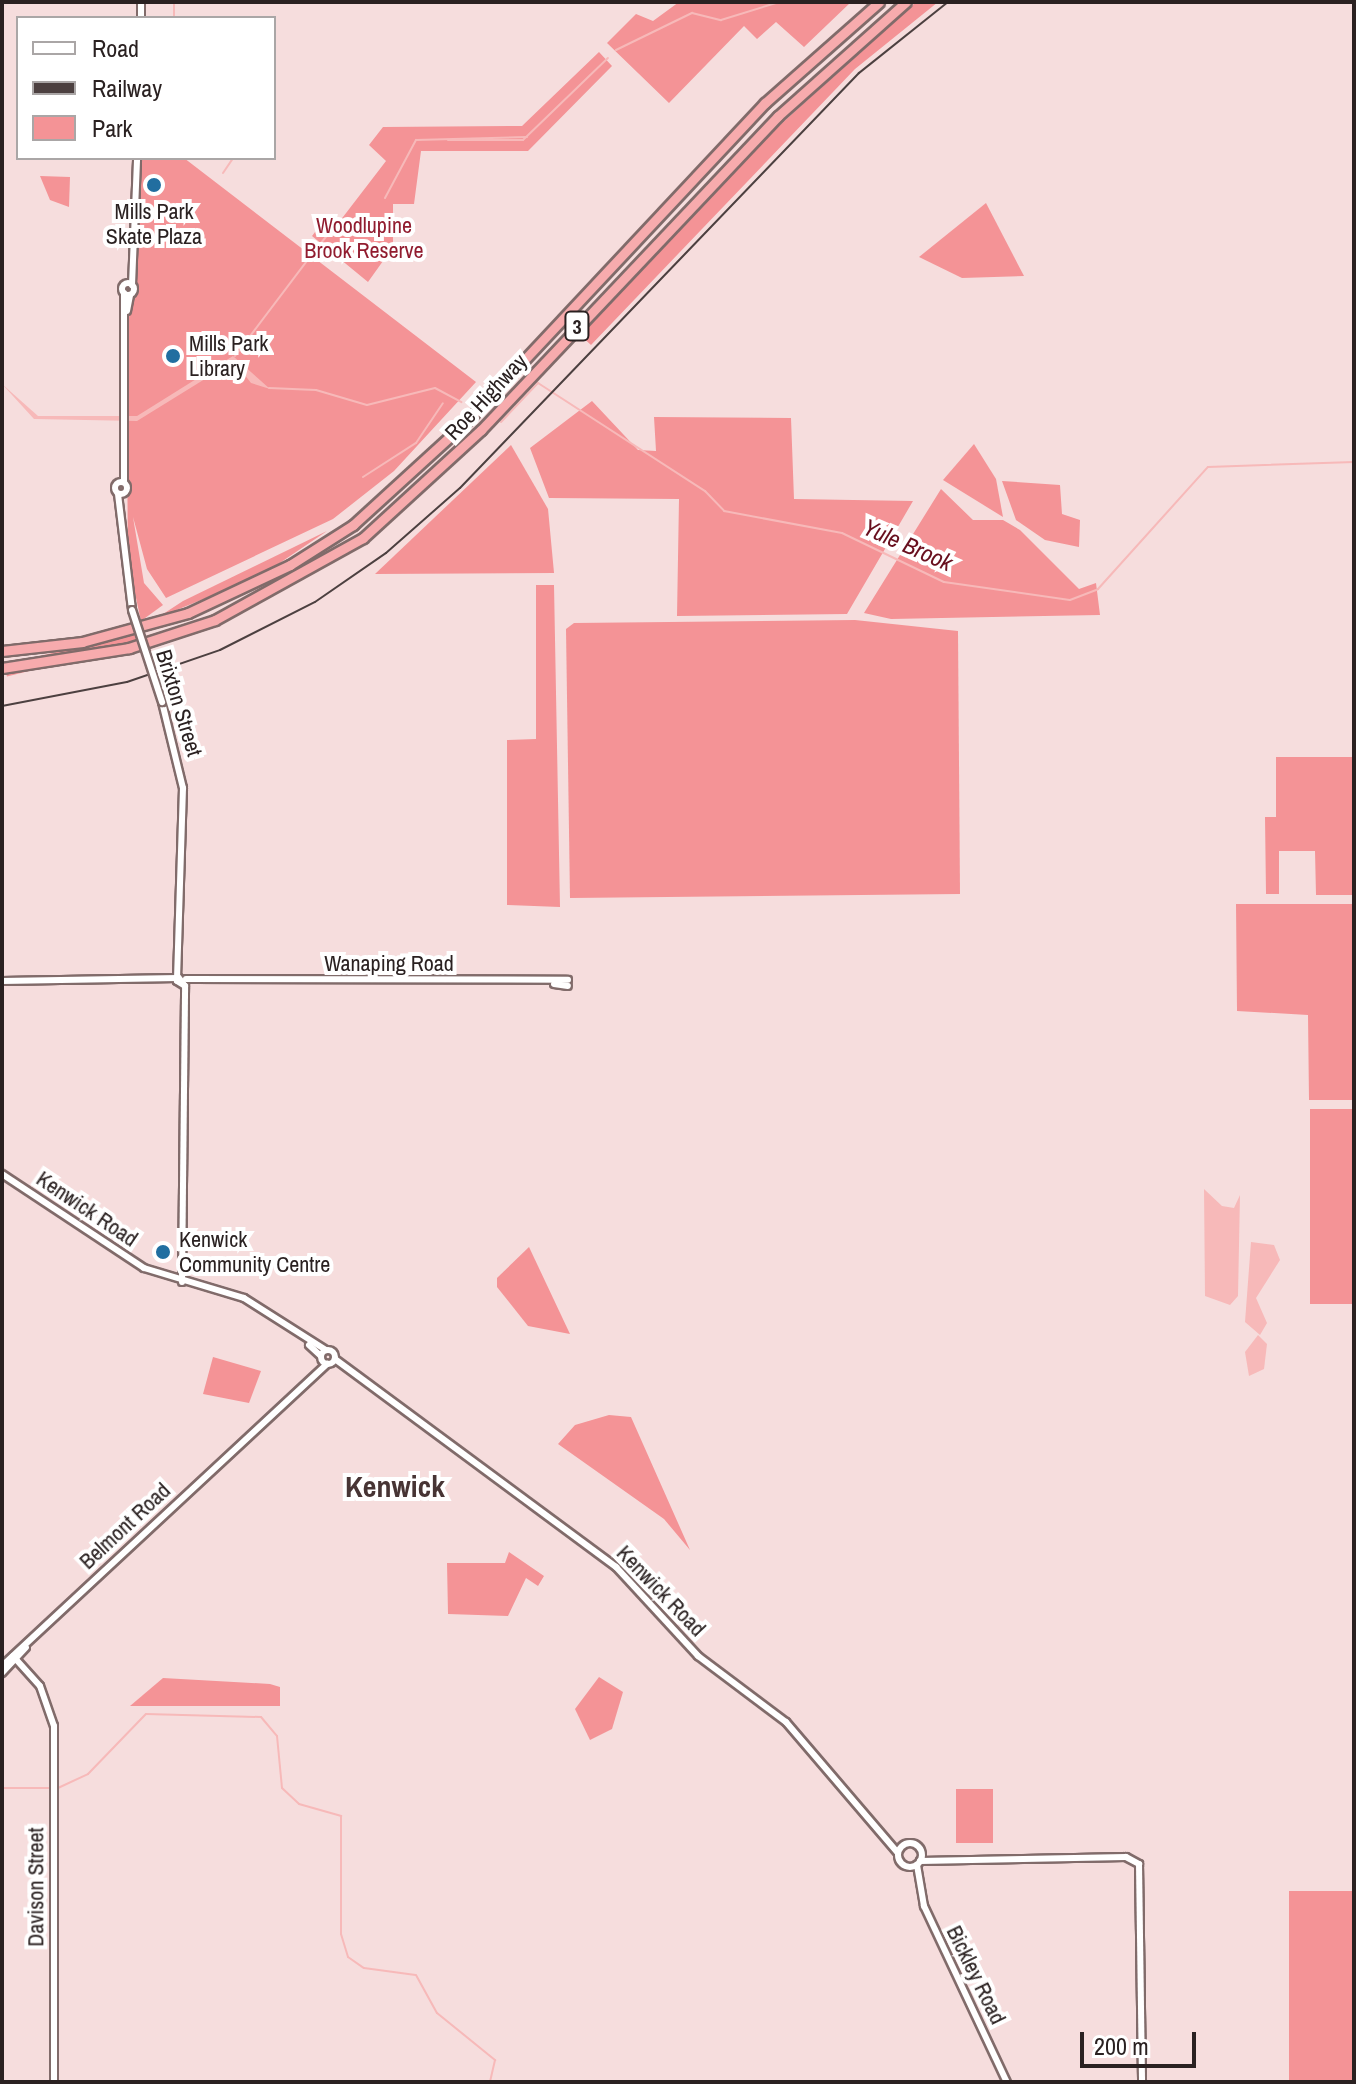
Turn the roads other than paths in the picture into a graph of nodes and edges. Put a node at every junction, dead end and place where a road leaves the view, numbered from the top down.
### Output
1 (879, 2) edge
2 (906, 2) edge
3 (137, 160) edge
4 (2, 651) edge
5 (2, 668) edge
6 (2, 981) edge
7 (182, 982) junction
8 (568, 983) dead end
9 (2, 1176) edge
10 (179, 1281) junction
11 (327, 1358) junction
12 (13, 1659) junction
13 (2, 1666) edge
14 (2, 1673) edge
15 (887, 1837) junction
16 (906, 1844) junction
17 (919, 1847) junction
18 (898, 1853) junction
19 (939, 1857) junction
20 (919, 1863) junction
21 (905, 1866) junction
22 (916, 1882) junction
23 (54, 2082) edge
24 (1007, 2082) edge
25 (1142, 2082) edge

1 - 4 highway, Roe Highway / 3
2 - 5 highway, Roe Highway / 3
3 - 7 main road, Brixton Street, bridge
6 - 7 main road, Wanaping Road
7 - 8 main road, Wanaping Road
7 - 10 main road, Brixton Street
9 - 10 main road, Kenwick Road
10 - 11 main road, Kenwick Road
11 - 12 main road, Belmont Road
11 - 15 main road, Kenwick Road
12 - 13 main road
12 - 14 main road
12 - 23 main road, Davison Street
15 - 16 main road, Kenwick Road
15 - 18 main road, Kenwick Road
16 - 17 main road
16 - 18 main road
17 - 19 main road
17 - 20 main road
18 - 21 main road
19 - 20 main road
19 - 25 main road
20 - 21 main road
20 - 22 main road, Bickley Road
21 - 22 main road, Bickley Road
22 - 24 main road, Bickley Road

